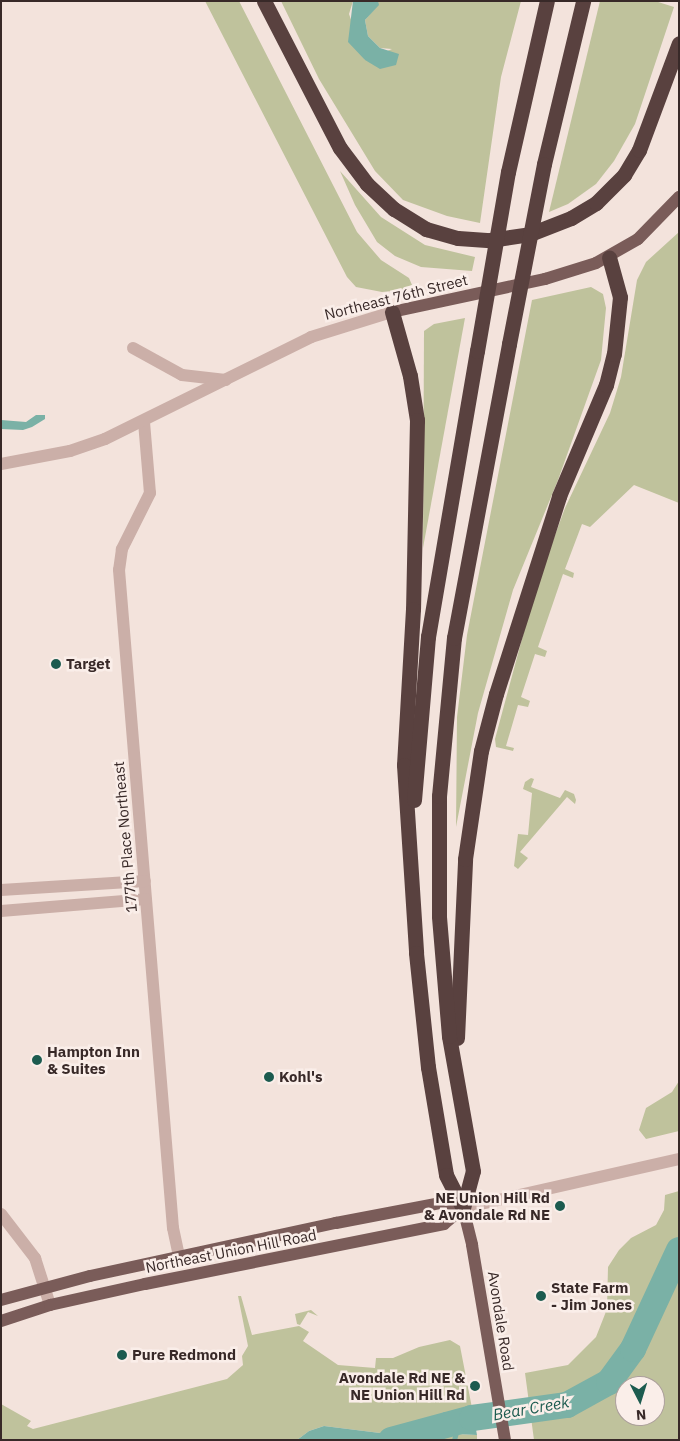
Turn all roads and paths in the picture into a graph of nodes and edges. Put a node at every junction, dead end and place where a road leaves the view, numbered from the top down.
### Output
1 (264, 1) edge
2 (582, 1) edge
3 (545, 6) edge
4 (679, 44) edge
5 (679, 197) edge
6 (609, 257) junction
7 (392, 312) junction
8 (133, 348) dead end
9 (226, 380) junction
10 (144, 422) junction
11 (1, 464) edge
12 (412, 866) junction
13 (145, 881) junction
14 (1, 890) edge
15 (146, 899) junction
16 (1, 911) edge
17 (458, 1095) junction
18 (677, 1159) edge
19 (463, 1208) junction
20 (1, 1214) edge
21 (179, 1256) junction
22 (45, 1287) junction
23 (1, 1300) edge
24 (50, 1305) junction
25 (1, 1320) edge
26 (504, 1437) edge

1 - 4 highway
2 - 17 highway, bridge
3 - 12 highway, bridge
5 - 6 main road, Northeast 76th Street
6 - 7 main road, Northeast 76th Street
6 - 17 highway
7 - 9 street, Northeast 76th Street
7 - 12 highway
8 - 9 street
9 - 10 street, Northeast 76th Street
10 - 11 street, Northeast 76th Street
10 - 13 street, 177th Place Northeast
12 - 19 highway
13 - 14 street
13 - 15 street, 177th Place Northeast
15 - 16 street
15 - 21 street, 177th Place Northeast
17 - 19 highway
18 - 19 street, Northeast Union Hill Road
19 - 21 main road, Northeast Union Hill Road
19 - 24 main road, Northeast Union Hill Road
19 - 26 main road, Avondale Road
20 - 22 street
21 - 22 main road, Northeast Union Hill Road
22 - 23 main road, Northeast Union Hill Road
22 - 24 street
24 - 25 main road, Northeast Union Hill Road

